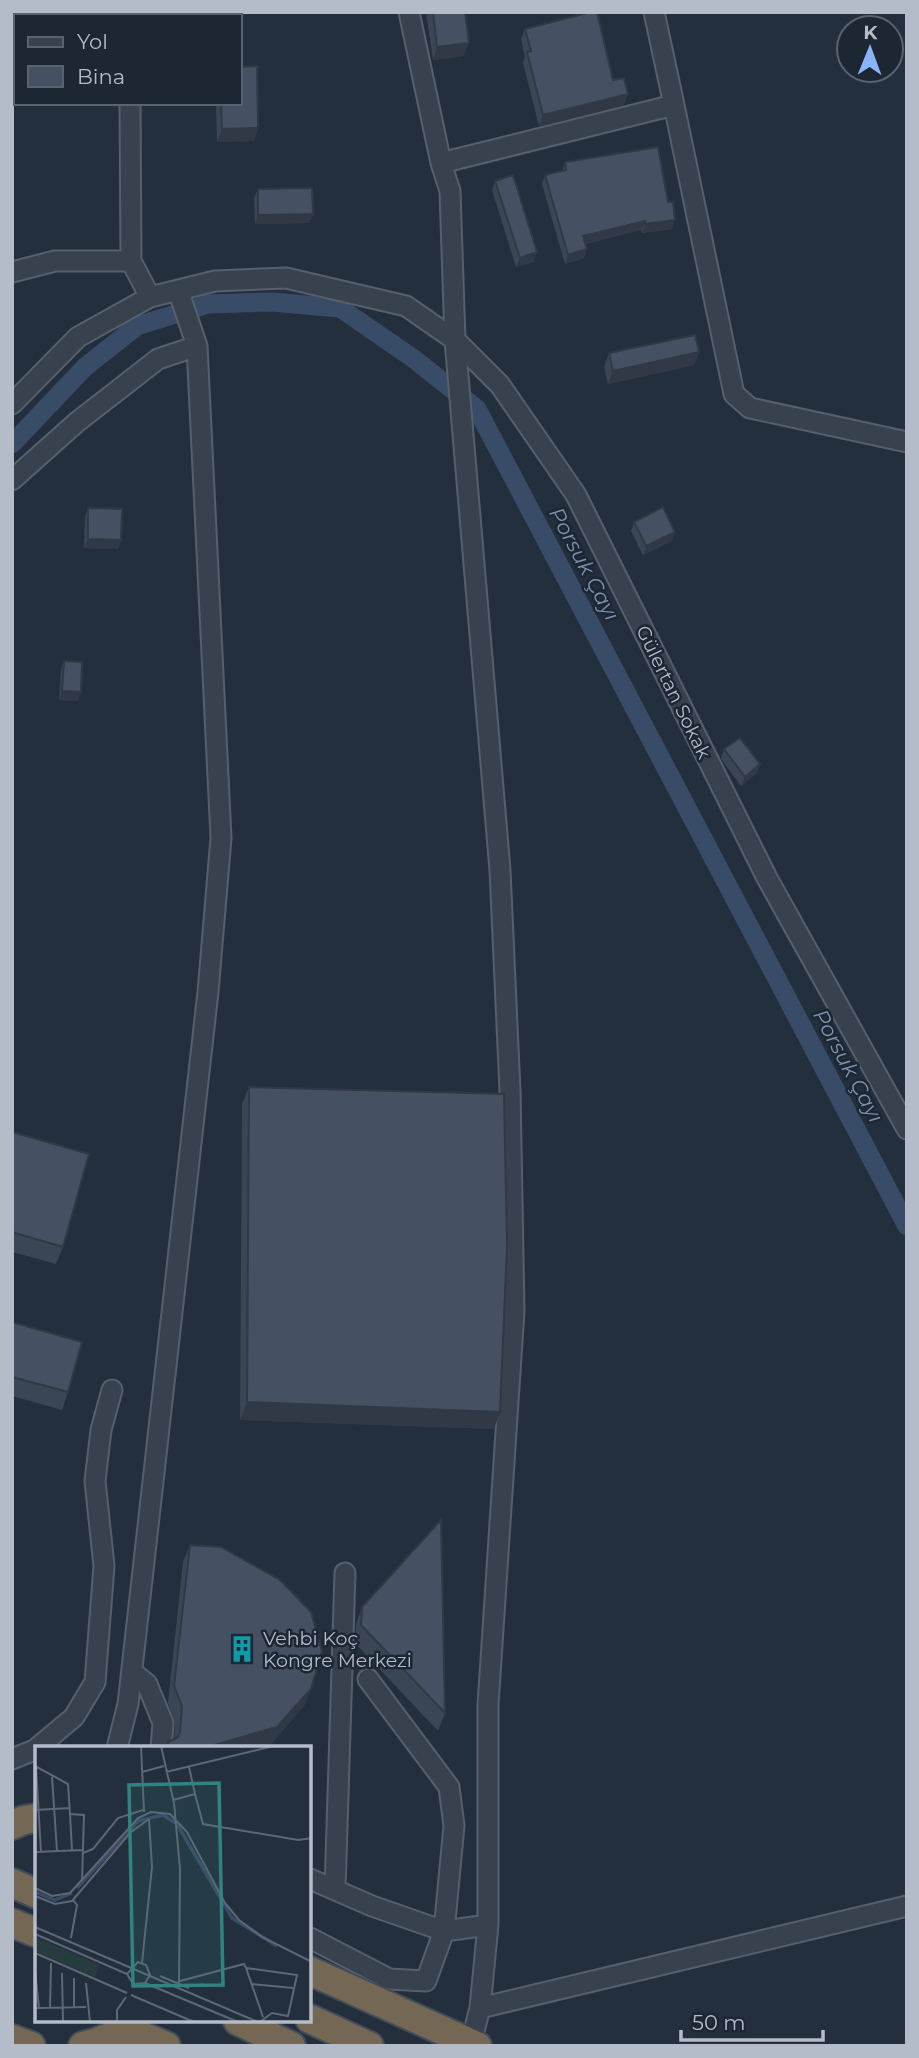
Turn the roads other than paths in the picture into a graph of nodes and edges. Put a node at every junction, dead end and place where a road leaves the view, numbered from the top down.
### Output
1 (409, 12) edge
2 (654, 12) edge
3 (130, 105) edge
4 (674, 105) junction
5 (441, 163) junction
6 (131, 261) junction
7 (12, 272) edge
8 (179, 293) junction
9 (150, 298) junction
10 (455, 340) junction
11 (197, 346) junction
12 (12, 404) edge
13 (907, 442) edge
14 (12, 480) edge
15 (907, 1129) edge
16 (112, 1390) dead end
17 (345, 1573) dead end
18 (132, 1672) junction
19 (368, 1679) dead end
20 (39, 1746) edge
21 (118, 1746) edge
22 (161, 1746) edge
23 (35, 1749) edge
24 (12, 1759) edge
25 (35, 1818) edge
26 (12, 1825) edge
27 (312, 1880) edge
28 (12, 1883) edge
29 (335, 1890) junction
30 (35, 1893) edge
31 (907, 1906) edge
32 (12, 1923) edge
33 (488, 1925) junction
34 (444, 1931) junction
35 (35, 1933) edge
36 (312, 1939) edge
37 (312, 1972) edge
38 (480, 2008) junction
39 (312, 2020) edge
40 (242, 2023) edge
41 (129, 2025) edge
42 (12, 2039) edge
43 (474, 2045) edge
44 (31, 2046) edge
45 (83, 2046) edge
46 (166, 2046) edge
47 (291, 2046) edge
48 (369, 2046) edge

1 - 5 street
2 - 4 street
3 - 6 street
4 - 5 street
4 - 13 street
5 - 10 street
6 - 7 street
6 - 9 street
8 - 9 street, Gülertan Sokak
8 - 10 street, Gülertan Sokak
8 - 11 street
9 - 12 street, Gülertan Sokak
10 - 15 street, Gülertan Sokak
10 - 33 street
11 - 14 street
11 - 18 street
16 - 20 street
17 - 29 street
18 - 21 street
18 - 22 street
19 - 34 street
23 - 24 street
25 - 26 highway
27 - 29 street
28 - 30 highway
29 - 34 street
31 - 38 street
32 - 35 highway
33 - 34 street
33 - 38 street
34 - 36 street
37 - 43 highway
38 - 43 street
39 - 48 highway
40 - 47 highway
41 - 45 highway
41 - 46 highway
42 - 44 highway

